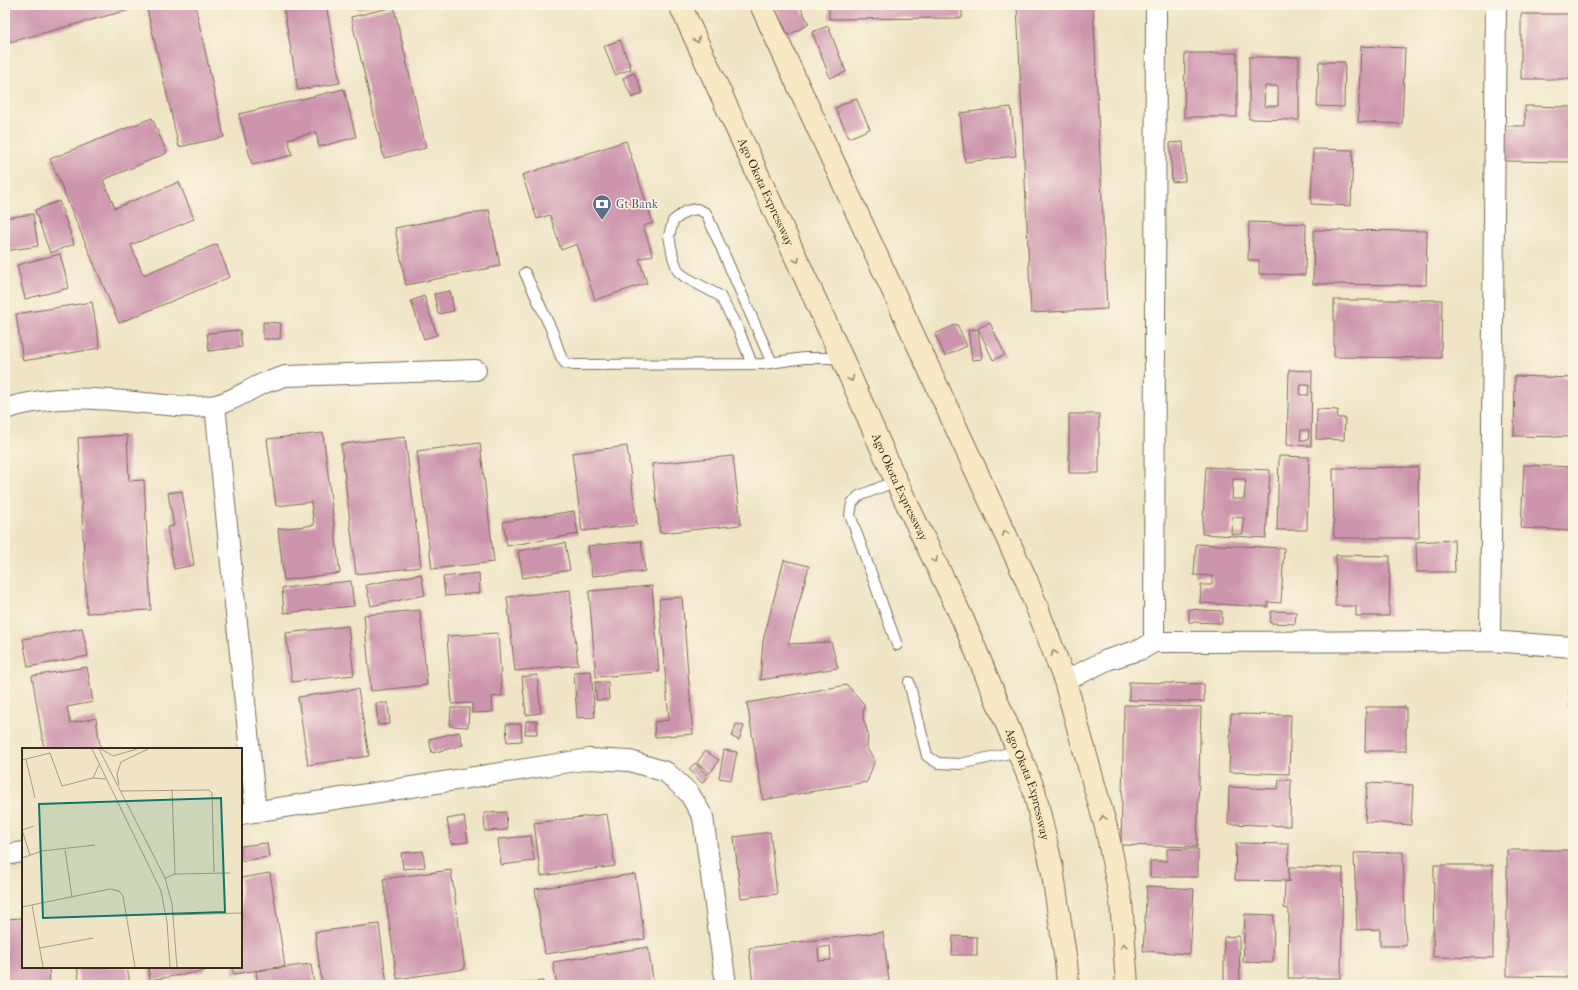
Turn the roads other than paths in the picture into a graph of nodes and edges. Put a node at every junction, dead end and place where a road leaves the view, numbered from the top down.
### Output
1 (680, 5) edge
2 (761, 5) edge
3 (1156, 5) edge
4 (1496, 5) edge
5 (525, 273) dead end
6 (842, 358) junction
7 (772, 363) junction
8 (752, 364) junction
9 (476, 370) dead end
10 (215, 405) junction
11 (5, 409) edge
12 (896, 481) junction
13 (1490, 641) junction
14 (1154, 642) junction
15 (897, 645) dead end
16 (1573, 647) edge
17 (1065, 681) junction
18 (909, 682) dead end
19 (1018, 751) junction
20 (248, 813) edge
21 (22, 852) edge
22 (5, 855) edge
23 (726, 985) edge
24 (1068, 985) edge
25 (1127, 985) edge

1 -> 6 main road, Ago Okota Expressway
17 -> 2 main road
3 - 14 street
4 - 13 street
5 - 8 lane
6 - 7 lane
6 -> 12 main road, Ago Okota Expressway
7 - 8 lane
7 - 8 lane
9 - 10 street
10 - 11 street
10 - 20 street
12 - 15 lane
12 -> 19 main road, Ago Okota Expressway
13 - 14 street
13 - 16 street
14 - 17 street
25 -> 17 main road
18 - 19 lane
19 - 24 main road, Ago Okota Expressway
20 - 23 street
21 - 22 street

